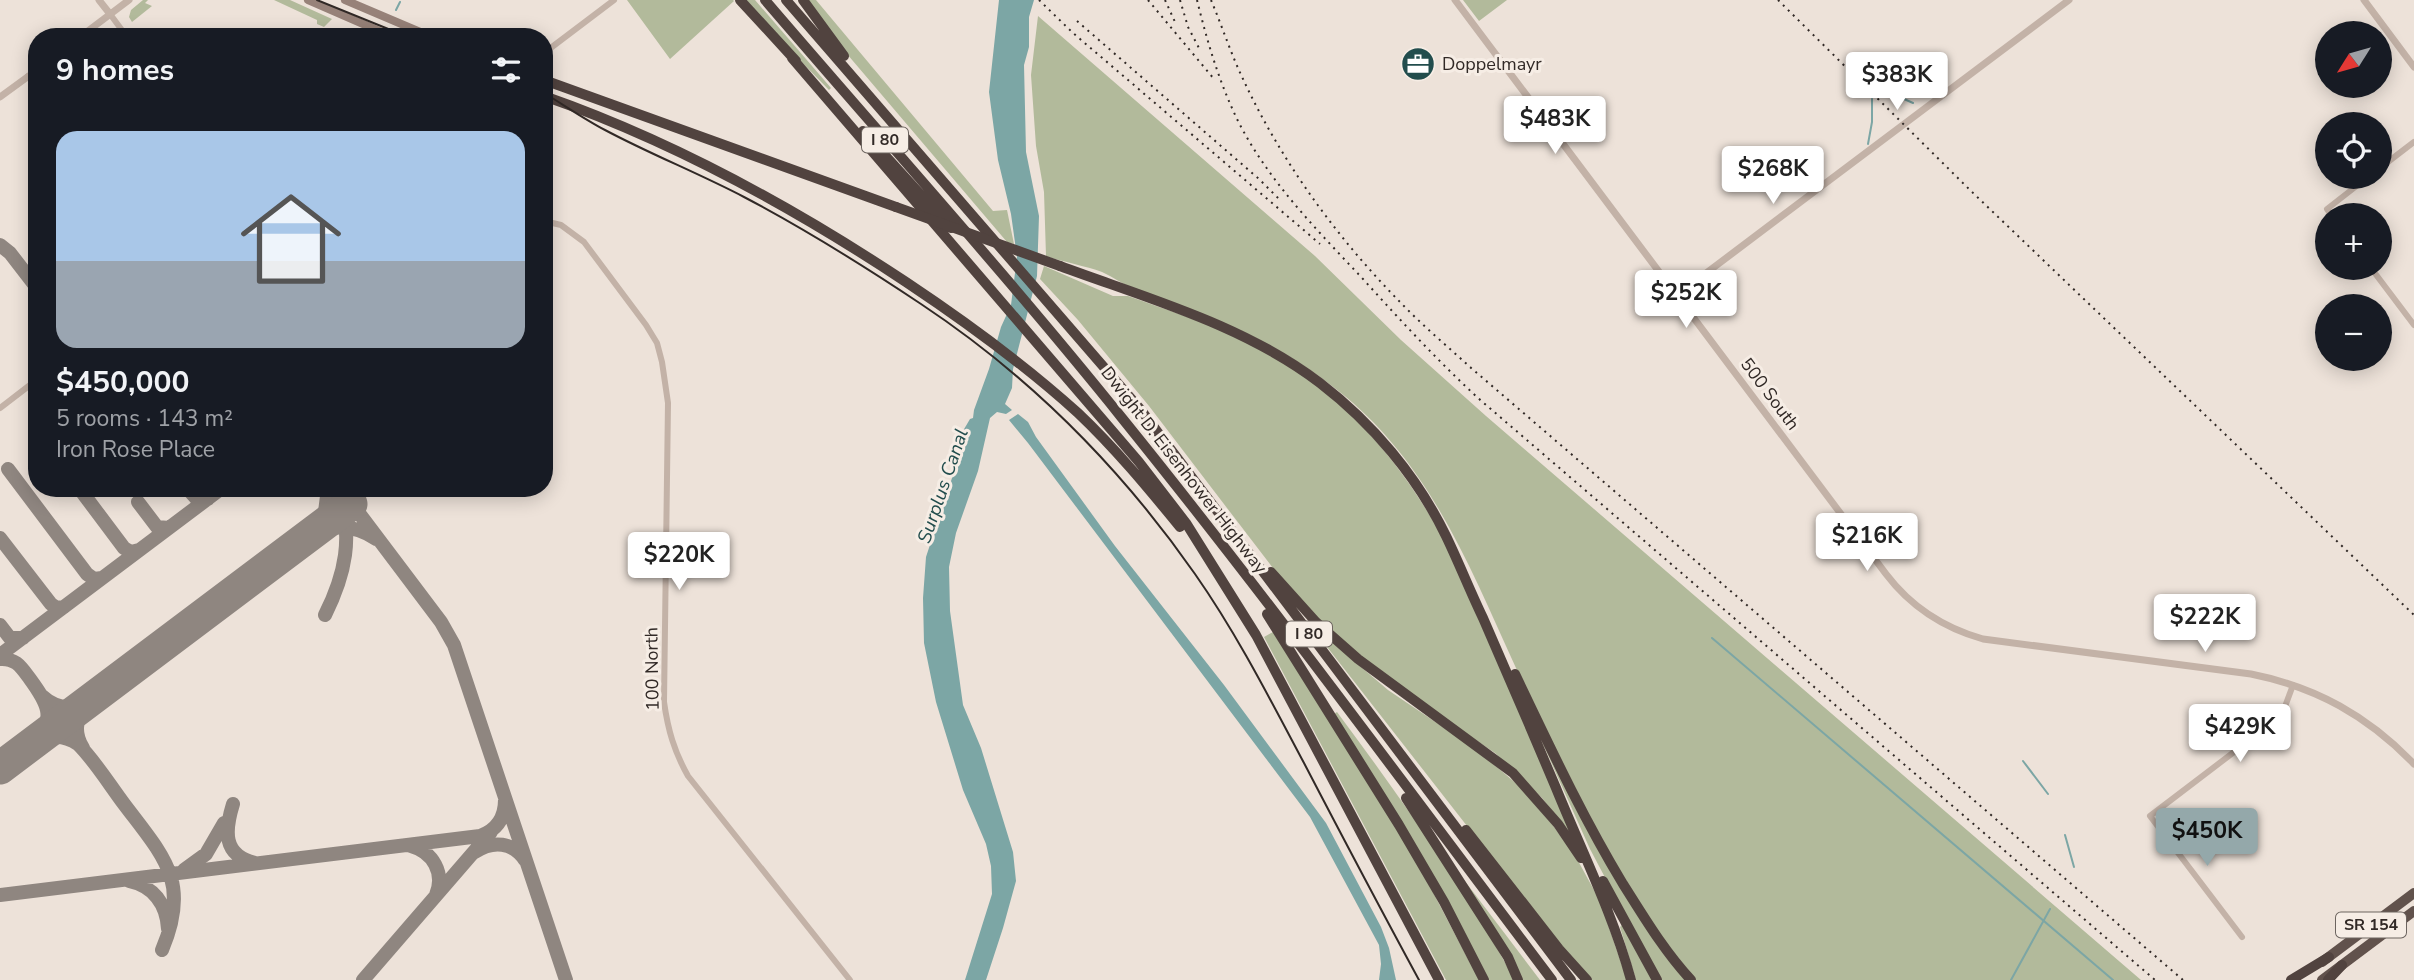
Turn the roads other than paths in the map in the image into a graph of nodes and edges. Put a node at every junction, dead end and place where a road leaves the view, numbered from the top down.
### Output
1 (99, 0) edge
2 (129, 0) edge
3 (308, 0) edge
4 (345, 0) edge
5 (614, 0) edge
6 (740, 0) edge
7 (765, 0) edge
8 (786, 0) edge
9 (803, 0) edge
10 (1455, 0) edge
11 (2069, 0) edge
12 (2364, 0) edge
13 (110, 14) junction
14 (92, 28) edge
15 (120, 28) edge
16 (372, 28) edge
17 (411, 28) edge
18 (553, 46) edge
19 (792, 58) junction
20 (2414, 67) edge
21 (28, 76) edge
22 (553, 83) edge
23 (0, 97) edge
24 (553, 100) edge
25 (900, 131) junction
26 (2414, 142) edge
27 (2392, 159) edge
28 (2355, 189) edge
29 (2339, 203) edge
30 (553, 223) edge
31 (1006, 280) junction
32 (2380, 280) edge
33 (1678, 295) junction
34 (2414, 326) edge
35 (28, 387) edge
36 (0, 408) edge
37 (1424, 497) junction
38 (1220, 514) junction
39 (1232, 559) junction
40 (1256, 635) junction
41 (2293, 685) junction
42 (1357, 722) junction
43 (1382, 732) junction
44 (1544, 758) junction
45 (2414, 764) edge
46 (1594, 878) junction
47 (2414, 892) edge
48 (2414, 911) edge
49 (2242, 937) dead end
50 (2329, 957) junction
51 (2342, 965) junction
52 (850, 980) edge
53 (1441, 980) edge
54 (1483, 980) edge
55 (1518, 980) edge
56 (1552, 980) edge
57 (1571, 980) edge
58 (1587, 980) edge
59 (1631, 980) edge
60 (1657, 980) edge
61 (1691, 980) edge
62 (2291, 980) edge
63 (2298, 980) edge
64 (2322, 980) edge
65 (2328, 980) edge

1 - 13 street
2 - 13 street
3 - 16 main road
4 - 17 main road
5 - 18 street
6 - 19 highway
7 - 31 highway, Dwight D. Eisenhower Highway / I 80
8 - 25 highway, Dwight D. Eisenhower Highway / I 80
9 - 25 highway
10 - 33 street, 500 South
11 - 33 street
12 - 20 street
13 - 14 street
13 - 15 street
19 - 31 highway
19 - 40 highway
21 - 23 street
22 - 37 highway, bridge
24 - 40 highway
25 - 38 highway, Dwight D. Eisenhower Highway / I 80
26 - 27 street
28 - 29 street
30 - 52 street, 100 North
31 - 39 highway, Dwight D. Eisenhower Highway / I 80
32 - 34 street
33 - 41 street, 500 South
35 - 36 street
37 - 44 highway
37 - 61 highway
38 - 43 highway, Dwight D. Eisenhower Highway / I 80
38 - 46 highway
39 - 42 highway, Dwight D. Eisenhower Highway / I 80
39 - 54 highway
40 - 53 highway
41 - 45 street, 500 South
41 - 49 street
42 - 55 highway
42 - 56 highway, Dwight D. Eisenhower Highway / I 80
43 - 57 highway, Dwight D. Eisenhower Highway / I 80
43 - 58 highway
44 - 46 highway
44 - 60 highway
46 - 59 highway
47 - 50 highway, SR 154
48 - 51 highway, SR 154
50 - 62 highway
50 - 63 highway, SR 154
51 - 64 highway, SR 154
51 - 65 highway

